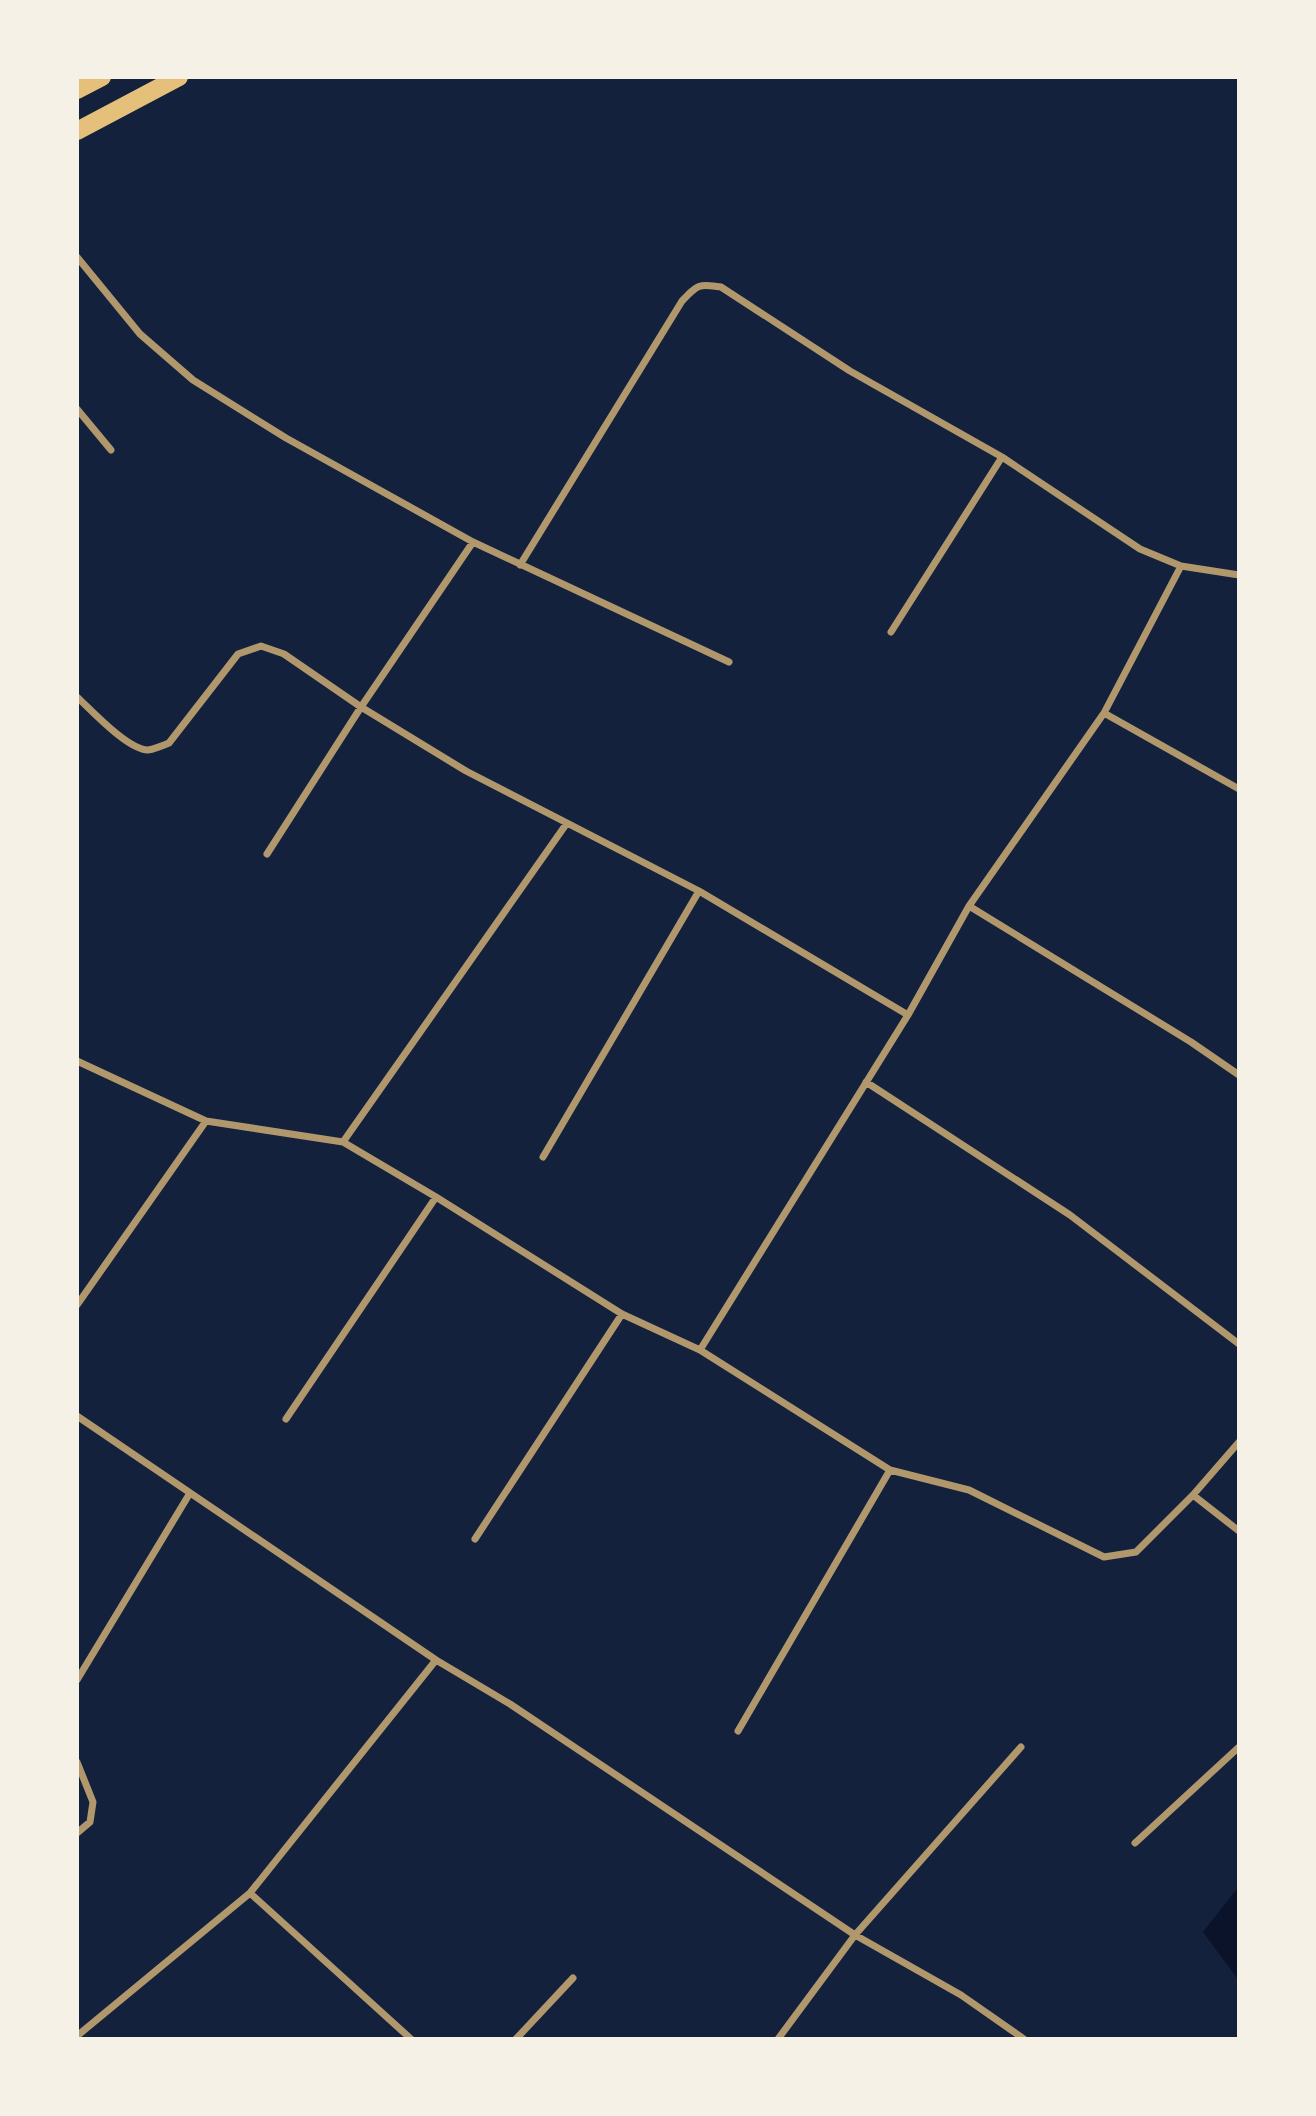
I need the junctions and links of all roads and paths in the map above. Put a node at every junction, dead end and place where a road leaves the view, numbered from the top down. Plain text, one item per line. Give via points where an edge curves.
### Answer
1 (102, 77) edge
2 (179, 77) edge
3 (77, 90) edge
4 (77, 131) edge
5 (77, 257) edge
6 (77, 409) edge
7 (111, 450) dead end
8 (1002, 457) junction
9 (473, 542) junction
10 (520, 565) junction
11 (1181, 566) junction
12 (1239, 575) edge
13 (891, 632) dead end
14 (729, 662) dead end
15 (77, 697) edge
16 (361, 707) junction
17 (1104, 713) junction
18 (1239, 789) edge
19 (567, 823) junction
20 (267, 854) dead end
21 (699, 891) junction
22 (969, 906) junction
23 (908, 1015) junction
24 (77, 1061) edge
25 (1239, 1075) edge
26 (866, 1082) junction
27 (206, 1121) junction
28 (343, 1142) junction
29 (544, 1157) dead end
30 (436, 1197) junction
31 (77, 1305) edge
32 (622, 1314) junction
33 (1239, 1343) edge
34 (700, 1350) junction
35 (77, 1416) edge
36 (286, 1419) dead end
37 (1239, 1442) edge
38 (890, 1470) junction
39 (190, 1493) junction
40 (1194, 1495) junction
41 (1239, 1531) edge
42 (475, 1539) dead end
43 (436, 1660) junction
44 (77, 1680) edge
45 (738, 1731) dead end
46 (1021, 1747) dead end
47 (1239, 1747) edge
48 (77, 1762) edge
49 (77, 1833) edge
50 (1135, 1843) dead end
51 (250, 1893) junction
52 (855, 1935) junction
53 (573, 1978) dead end
54 (77, 2036) edge
55 (411, 2039) edge
56 (516, 2039) edge
57 (778, 2039) edge
58 (1024, 2039) edge

1 - 3 main road
2 - 4 main road
5 - 9 street via 140,334 193,380 286,438
6 - 7 street
8 - 10 street via 850,371 721,287 705,284 695,287 682,301
8 - 11 street via 1140,550
8 - 13 street
9 - 10 street
9 - 16 street
10 - 14 street
11 - 12 street
11 - 17 street
15 - 16 street via 132,746 158,748 169,743 238,654 261,646 284,654
16 - 19 street via 466,771
16 - 20 street
17 - 18 street
17 - 22 street
19 - 21 street
19 - 28 street
21 - 23 street
21 - 29 street
22 - 23 street
22 - 25 street
23 - 26 street
24 - 27 street
26 - 33 street via 1070,1214
26 - 34 street
27 - 28 street
27 - 31 street
28 - 30 street
30 - 32 street
30 - 36 street
32 - 34 street
32 - 42 street
34 - 38 street
35 - 39 street
37 - 40 street
38 - 40 street via 969,1490 1104,1557 1136,1552
38 - 45 street
39 - 43 street
39 - 44 street
40 - 41 street
43 - 51 street
43 - 52 street via 510,1704
46 - 52 street
47 - 50 street
48 - 49 street via 93,1802 90,1822
51 - 54 street
51 - 55 street
52 - 57 street
52 - 58 street via 961,1995
53 - 56 street

